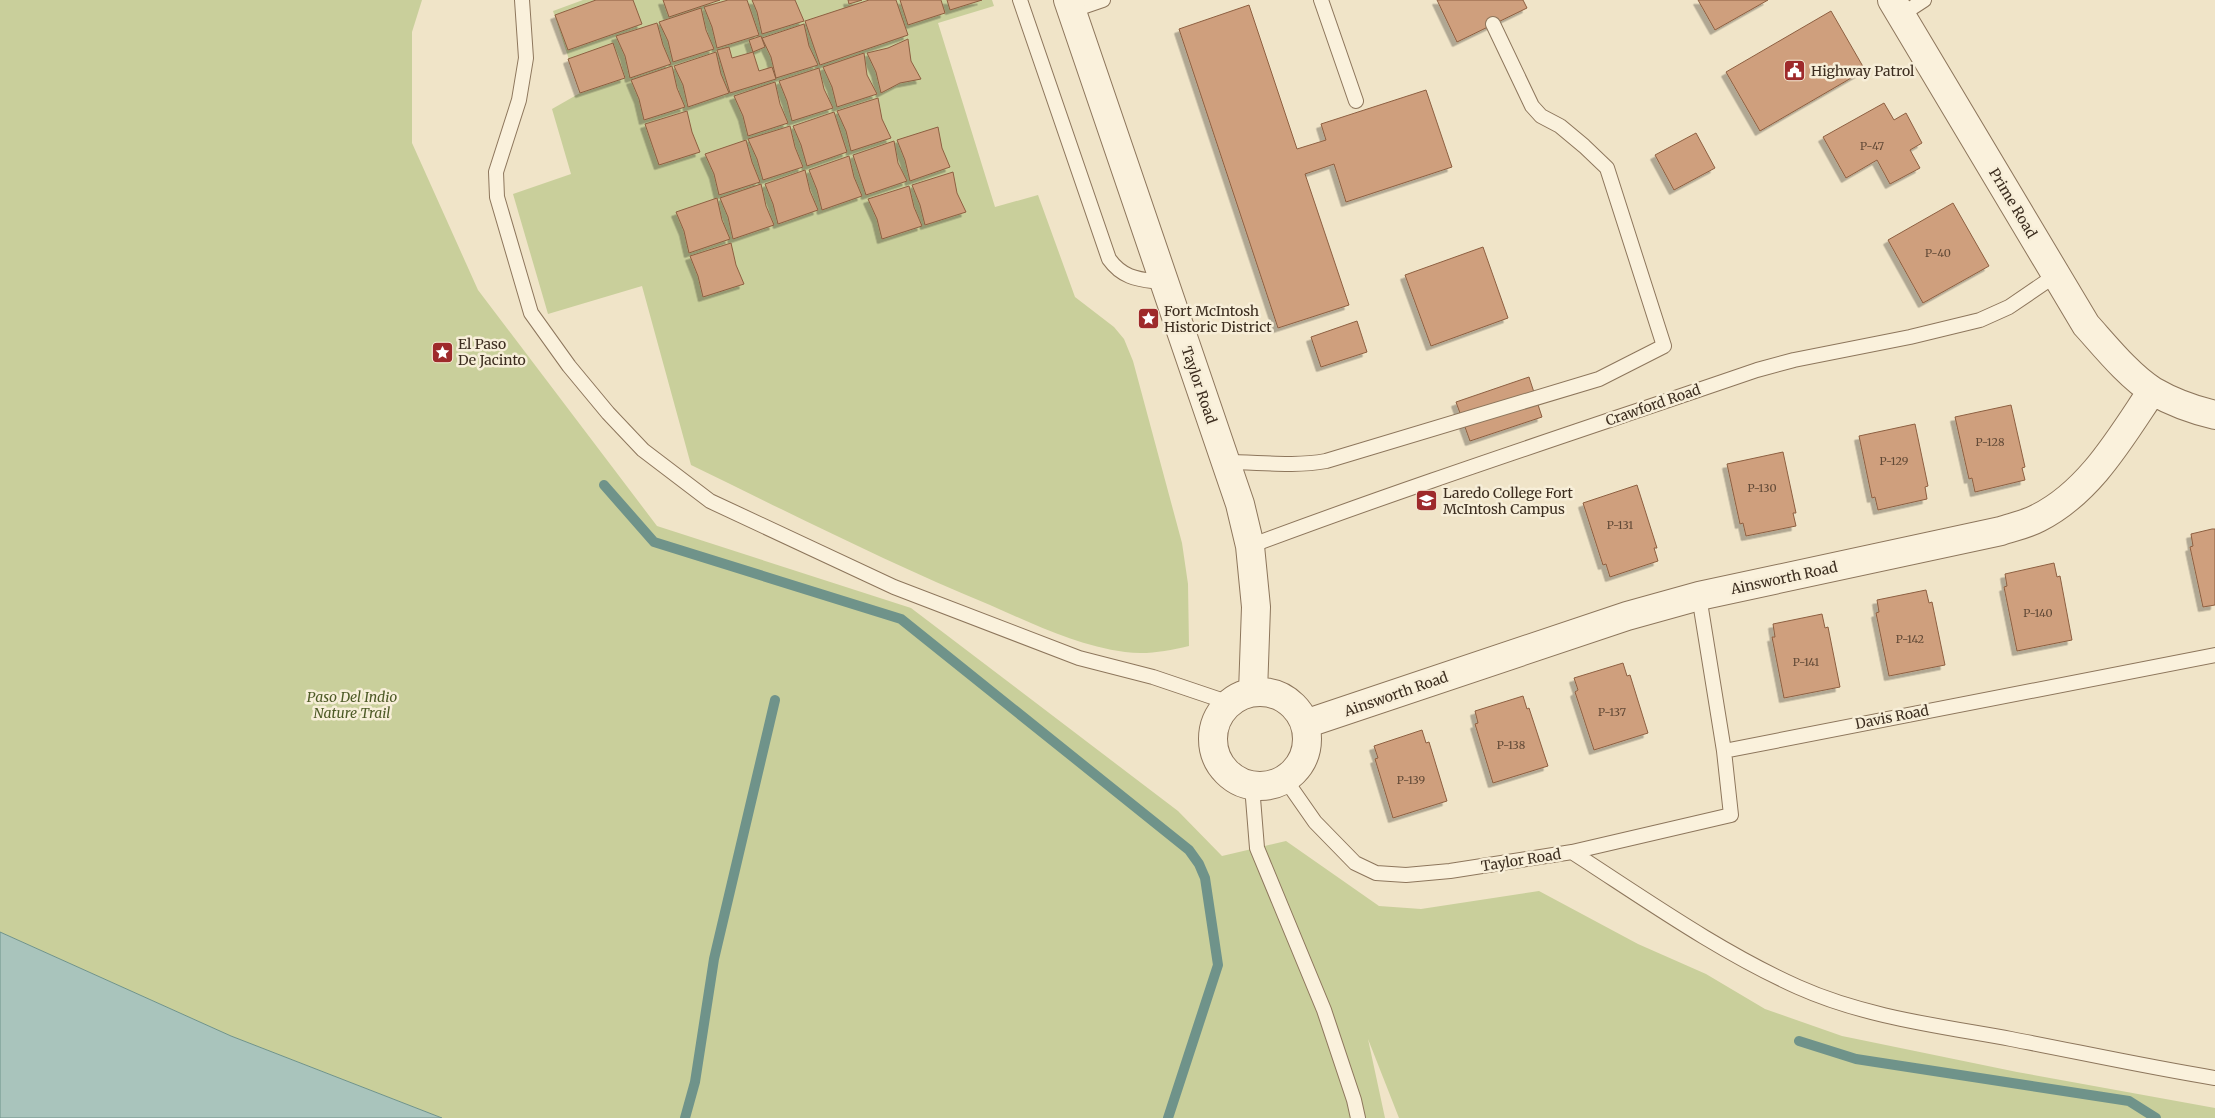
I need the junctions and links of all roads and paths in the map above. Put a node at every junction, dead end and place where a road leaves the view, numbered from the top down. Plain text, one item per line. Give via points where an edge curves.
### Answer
1 (522, 0) edge
2 (1020, 0) edge
3 (1103, 0) edge
4 (1321, 0) edge
5 (1924, 0) edge
6 (1070, 6) edge
7 (1897, 7) edge
8 (1493, 24) dead end
9 (1356, 101) dead end
10 (2056, 275) junction
11 (1165, 283) junction
12 (2152, 391) junction
13 (2215, 415) edge
14 (1225, 462) junction
15 (1250, 546) junction
16 (1699, 596) junction
17 (2215, 656) edge
18 (1241, 698) junction
19 (1305, 724) junction
20 (1724, 751) junction
21 (1285, 779) junction
22 (1252, 786) junction
23 (1572, 852) junction
24 (2215, 1078) edge
25 (1358, 1118) edge

1 - 18 lane via 526,58 519,100 496,172 497,198 531,313 569,366 643,450 710,501 894,587 1079,658
2 - 11 lane via 1109,259 1116,270 1130,277
3 - 6 lane
4 - 9 lane
5 - 7 lane
6 - 11 street, Taylor Road
7 - 10 street, Prime Road
8 - 14 lane via 1532,106 1607,168 1664,346 1599,379 1326,461 1304,465
10 - 12 street, Prime Road via 2086,325 2115,358
10 - 15 lane, Crawford Road via 2027,297 1994,315 1757,370
11 - 14 street, Taylor Road
12 - 13 street via 2193,410
12 - 16 street, Ainsworth Road via 2102,465 2070,496 2038,518 2001,531
14 - 15 street, Taylor Road
15 - 18 street, Taylor Road via 1256,608
16 - 19 street, Ainsworth Road via 1627,616
16 - 20 lane
17 - 20 lane, Davis Road
18 - 19 street via 1266,692 1279,696 1294,708
18 - 22 street via 1220,714 1213,744 1217,759 1226,772 1237,782
19 - 21 street via 1307,740 1304,755 1297,769
20 - 23 lane, Taylor Road via 1731,815
21 - 22 street via 1264,787
21 - 23 lane, Taylor Road via 1315,822 1355,863 1376,874 1450,871
22 - 25 lane via 1257,848 1324,1010
23 - 24 lane via 1746,961 1799,988 1845,1005 1899,1019

